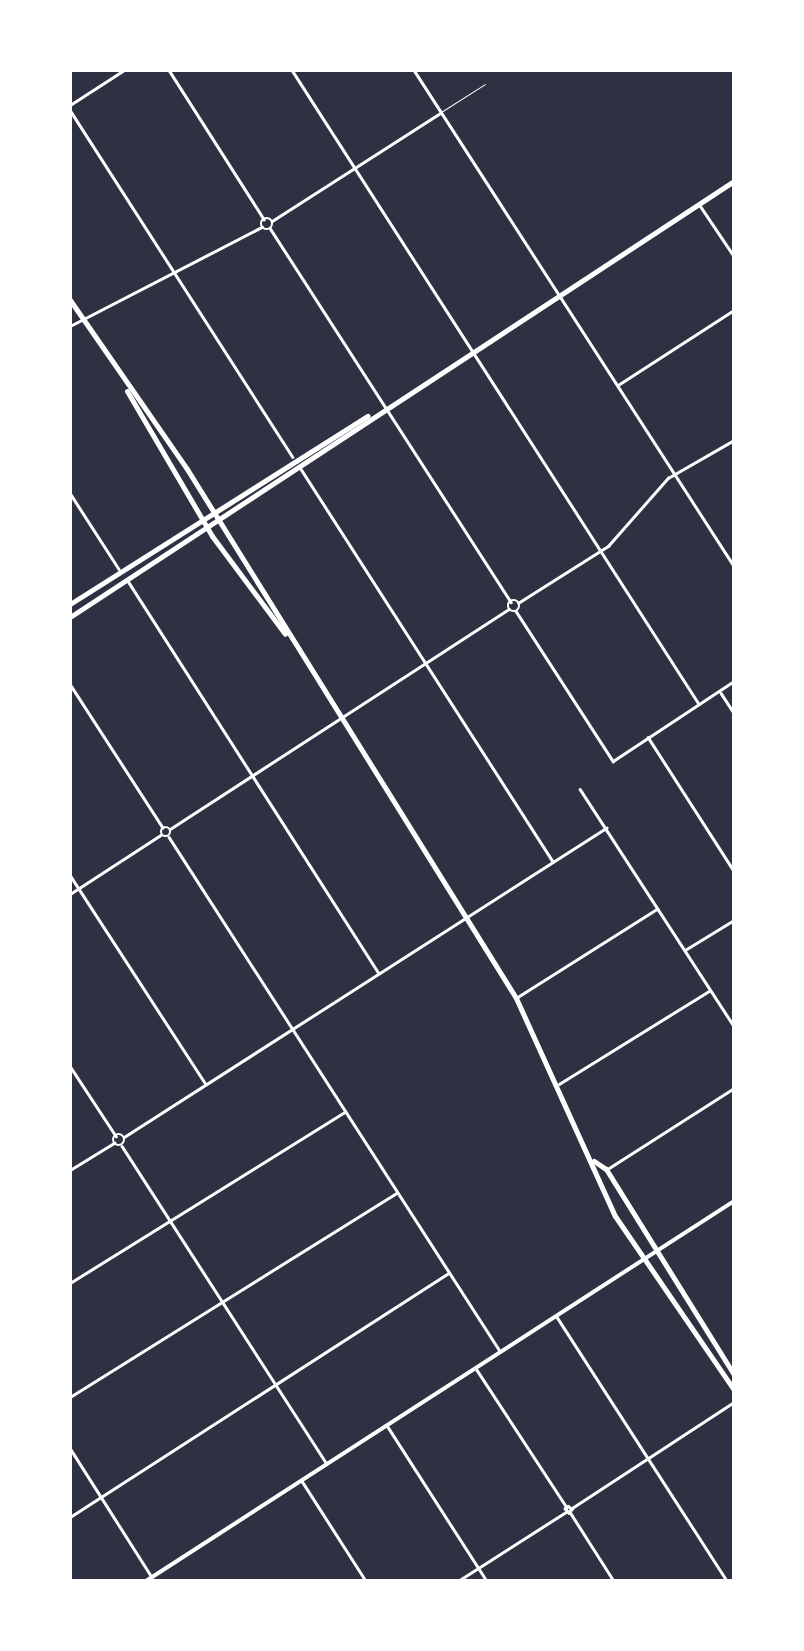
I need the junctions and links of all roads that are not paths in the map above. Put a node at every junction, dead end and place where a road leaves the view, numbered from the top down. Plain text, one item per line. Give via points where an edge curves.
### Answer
1 (124, 70) edge
2 (169, 70) edge
3 (292, 70) edge
4 (414, 70) edge
5 (485, 84) dead end
6 (70, 107) edge
7 (441, 112) junction
8 (355, 167) junction
9 (734, 181) edge
10 (699, 204) junction
11 (264, 219) junction
12 (272, 221) junction
13 (262, 226) junction
14 (270, 228) junction
15 (734, 256) edge
16 (173, 271) junction
17 (559, 294) junction
18 (70, 300) edge
19 (734, 310) edge
20 (82, 318) junction
21 (70, 326) edge
22 (472, 350) junction
23 (618, 385) junction
24 (127, 389) junction
25 (384, 406) junction
26 (374, 413) junction
27 (734, 440) edge
28 (293, 457) junction
29 (301, 469) junction
30 (676, 475) junction
31 (70, 493) edge
32 (212, 509) junction
33 (200, 517) junction
34 (220, 522) junction
35 (208, 529) junction
36 (601, 550) junction
37 (734, 565) edge
38 (119, 570) junction
39 (128, 581) junction
40 (510, 602) junction
41 (518, 603) junction
42 (70, 604) edge
43 (509, 609) junction
44 (516, 611) junction
45 (70, 617) edge
46 (285, 634) junction
47 (426, 663) junction
48 (734, 681) edge
49 (70, 684) edge
50 (720, 690) junction
51 (699, 704) junction
52 (734, 713) edge
53 (339, 719) junction
54 (648, 737) junction
55 (252, 776) junction
56 (580, 790) dead end
57 (163, 828) junction
58 (606, 828) junction
59 (170, 829) junction
60 (161, 835) junction
61 (168, 837) junction
62 (553, 862) junction
63 (734, 870) edge
64 (70, 874) edge
65 (79, 888) junction
66 (70, 894) edge
67 (658, 908) junction
68 (466, 918) junction
69 (734, 920) edge
70 (686, 950) junction
71 (380, 974) junction
72 (710, 990) junction
73 (516, 998) junction
74 (734, 1026) edge
75 (294, 1030) junction
76 (70, 1066) edge
77 (560, 1084) junction
78 (206, 1085) junction
79 (734, 1088) edge
80 (346, 1111) junction
81 (116, 1136) junction
82 (124, 1137) junction
83 (114, 1144) junction
84 (122, 1146) junction
85 (594, 1162) junction
86 (70, 1170) edge
87 (606, 1170) junction
88 (398, 1192) junction
89 (733, 1204) edge
90 (170, 1221) junction
91 (655, 1253) junction
92 (643, 1260) junction
93 (448, 1273) junction
94 (70, 1283) edge
95 (222, 1302) junction
96 (556, 1316) junction
97 (501, 1352) junction
98 (476, 1368) junction
99 (734, 1375) edge
100 (276, 1386) junction
101 (734, 1390) edge
102 (70, 1397) edge
103 (734, 1402) edge
104 (388, 1426) junction
105 (70, 1448) edge
106 (649, 1458) junction
107 (328, 1464) junction
108 (302, 1481) junction
109 (102, 1497) junction
110 (568, 1510) junction
111 (70, 1518) edge
112 (478, 1568) junction
113 (152, 1577) junction
114 (146, 1581) edge
115 (366, 1581) edge
116 (458, 1581) edge
117 (487, 1581) edge
118 (614, 1581) edge
119 (726, 1581) edge

1 - 6 street
2 - 11 street
3 - 8 street
4 - 7 street
5 - 7 lane
6 - 16 street
7 - 8 street
7 - 17 street
8 - 12 street
8 - 22 street
9 - 10 main road
10 - 15 street
10 - 17 main road
11 - 12 street
11 - 13 street
12 - 14 street
13 - 14 street
13 - 16 street
14 - 25 street
16 - 20 street
16 - 28 street
17 - 22 main road
17 - 23 street
18 - 20 main road
19 - 23 street
20 - 21 street
20 - 24 main road
22 - 25 main road
22 - 36 street
23 - 30 street
24 - 32 main road
24 - 33 main road
25 - 26 main road
25 - 40 street
26 - 28 main road
26 - 29 main road
27 - 30 street
28 - 32 main road
29 - 34 main road
29 - 47 street
30 - 36 street
30 - 37 street
31 - 38 street
32 - 33 main road
32 - 34 main road
33 - 35 main road
33 - 38 main road
34 - 35 main road
34 - 46 main road via 282,618
35 - 39 main road
35 - 46 main road
36 - 41 street
36 - 51 street
38 - 42 main road
39 - 45 main road
39 - 55 street
40 - 41 street
40 - 43 street
41 - 44 street
43 - 44 street
43 - 47 street
44 - 54 street via 613,761
46 - 53 main road
47 - 53 street
47 - 62 street
48 - 50 street
49 - 57 street
50 - 51 street
50 - 52 street
51 - 54 street
53 - 55 street
53 - 68 main road
54 - 63 street
55 - 59 street
55 - 71 street
56 - 58 street
57 - 59 street
57 - 60 street
58 - 62 street
58 - 67 street
59 - 61 street
60 - 61 street
60 - 65 street
61 - 75 street
62 - 68 street
64 - 65 street
65 - 66 street
65 - 78 street
67 - 70 street
67 - 73 street
68 - 71 street
68 - 73 main road
69 - 70 street
70 - 72 street
71 - 75 street
72 - 74 street
72 - 77 street
73 - 77 main road
75 - 78 street
75 - 80 street
76 - 81 street
77 - 85 main road
78 - 82 street
79 - 87 street
80 - 88 street
80 - 90 street
81 - 82 street
81 - 83 street
82 - 84 street
83 - 84 street
83 - 86 street
84 - 90 street
85 - 87 main road
85 - 92 main road via 610,1207
87 - 91 main road
88 - 93 street
88 - 95 street
89 - 91 street
90 - 94 street
90 - 95 street
91 - 92 street
91 - 99 main road
92 - 96 street
92 - 101 main road
93 - 97 street
93 - 100 street
95 - 100 street
95 - 102 street
96 - 97 street
96 - 106 street
97 - 98 street
98 - 104 street
98 - 110 street
100 - 107 street
100 - 109 street
103 - 106 street
104 - 107 street
104 - 112 street
105 - 109 street
106 - 110 street
106 - 119 street
107 - 108 street
108 - 113 street
108 - 115 street
109 - 111 street
109 - 113 street
110 - 112 street
110 - 118 street
112 - 116 street
112 - 117 street
113 - 114 street

